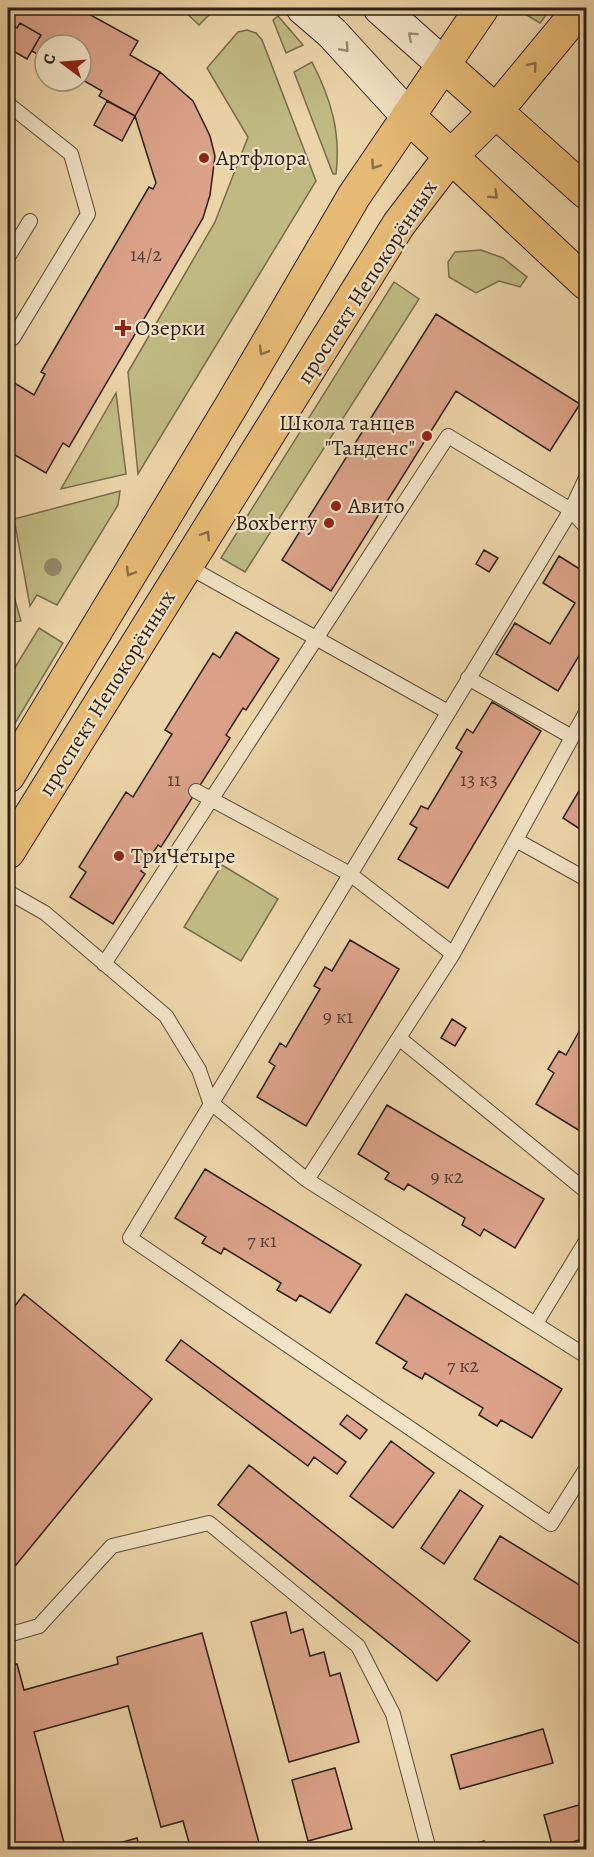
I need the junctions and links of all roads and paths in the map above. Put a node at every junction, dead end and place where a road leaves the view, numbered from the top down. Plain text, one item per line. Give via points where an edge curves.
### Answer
1 (303, 8) edge
2 (380, 8) edge
3 (482, 8) edge
4 (581, 8) edge
5 (444, 65) junction
6 (8, 104) edge
7 (496, 111) junction
8 (408, 116) junction
9 (451, 156) junction
10 (586, 192) edge
11 (30, 221) dead end
12 (8, 257) edge
13 (586, 283) edge
14 (8, 334) edge
15 (586, 478) edge
16 (571, 510) junction
17 (586, 527) edge
18 (187, 566) junction
19 (317, 639) junction
20 (468, 678) junction
21 (448, 712) junction
22 (586, 712) edge
23 (572, 736) junction
24 (8, 776) edge
25 (196, 791) dead end
26 (211, 800) junction
27 (516, 840) junction
28 (8, 852) edge
29 (350, 874) junction
30 (586, 879) edge
31 (8, 892) edge
32 (453, 954) junction
33 (104, 964) junction
34 (399, 1038) junction
35 (210, 1102) junction
36 (307, 1180) junction
37 (586, 1191) edge
38 (586, 1240) edge
39 (536, 1323) junction
40 (586, 1356) edge
41 (586, 1469) edge
42 (8, 1635) edge
43 (429, 1850) edge

1 -> 8 main road via 332,33
5 -> 2 main road
3 - 5 main road, проспект Непокорённых
7 -> 4 main road, проспект Непокорённых
5 - 7 main road
5 - 8 main road, проспект Непокорённых
6 - 14 lane via 71,154 88,214 13,338
7 - 9 main road, проспект Непокорённых
7 - 10 main road
8 - 9 main road
8 -> 24 main road, проспект Непокорённых via 354,196
9 -> 13 main road
18 -> 9 main road, проспект Непокорённых via 399,224
11 - 12 lane
15 - 16 lane
16 - 17 lane
16 - 19 lane via 448,436
16 - 20 lane
18 - 19 lane
18 - 28 main road, проспект Непокорённых
19 - 21 lane
19 - 26 lane
20 - 21 lane
20 - 23 lane
21 - 29 lane
22 - 23 lane
23 - 27 lane
25 - 26 lane
26 - 29 lane
26 - 33 lane
27 - 30 lane
27 - 32 lane
29 - 32 lane
29 - 35 lane
31 - 33 lane via 45,913
32 - 34 lane
33 - 35 lane via 166,1016 199,1070
34 - 36 lane
34 - 37 lane
35 - 36 lane
35 - 41 lane via 130,1238 550,1524
36 - 39 lane
38 - 39 lane
39 - 40 lane
42 - 43 lane via 39,1626 112,1546 209,1523 358,1646 393,1714

